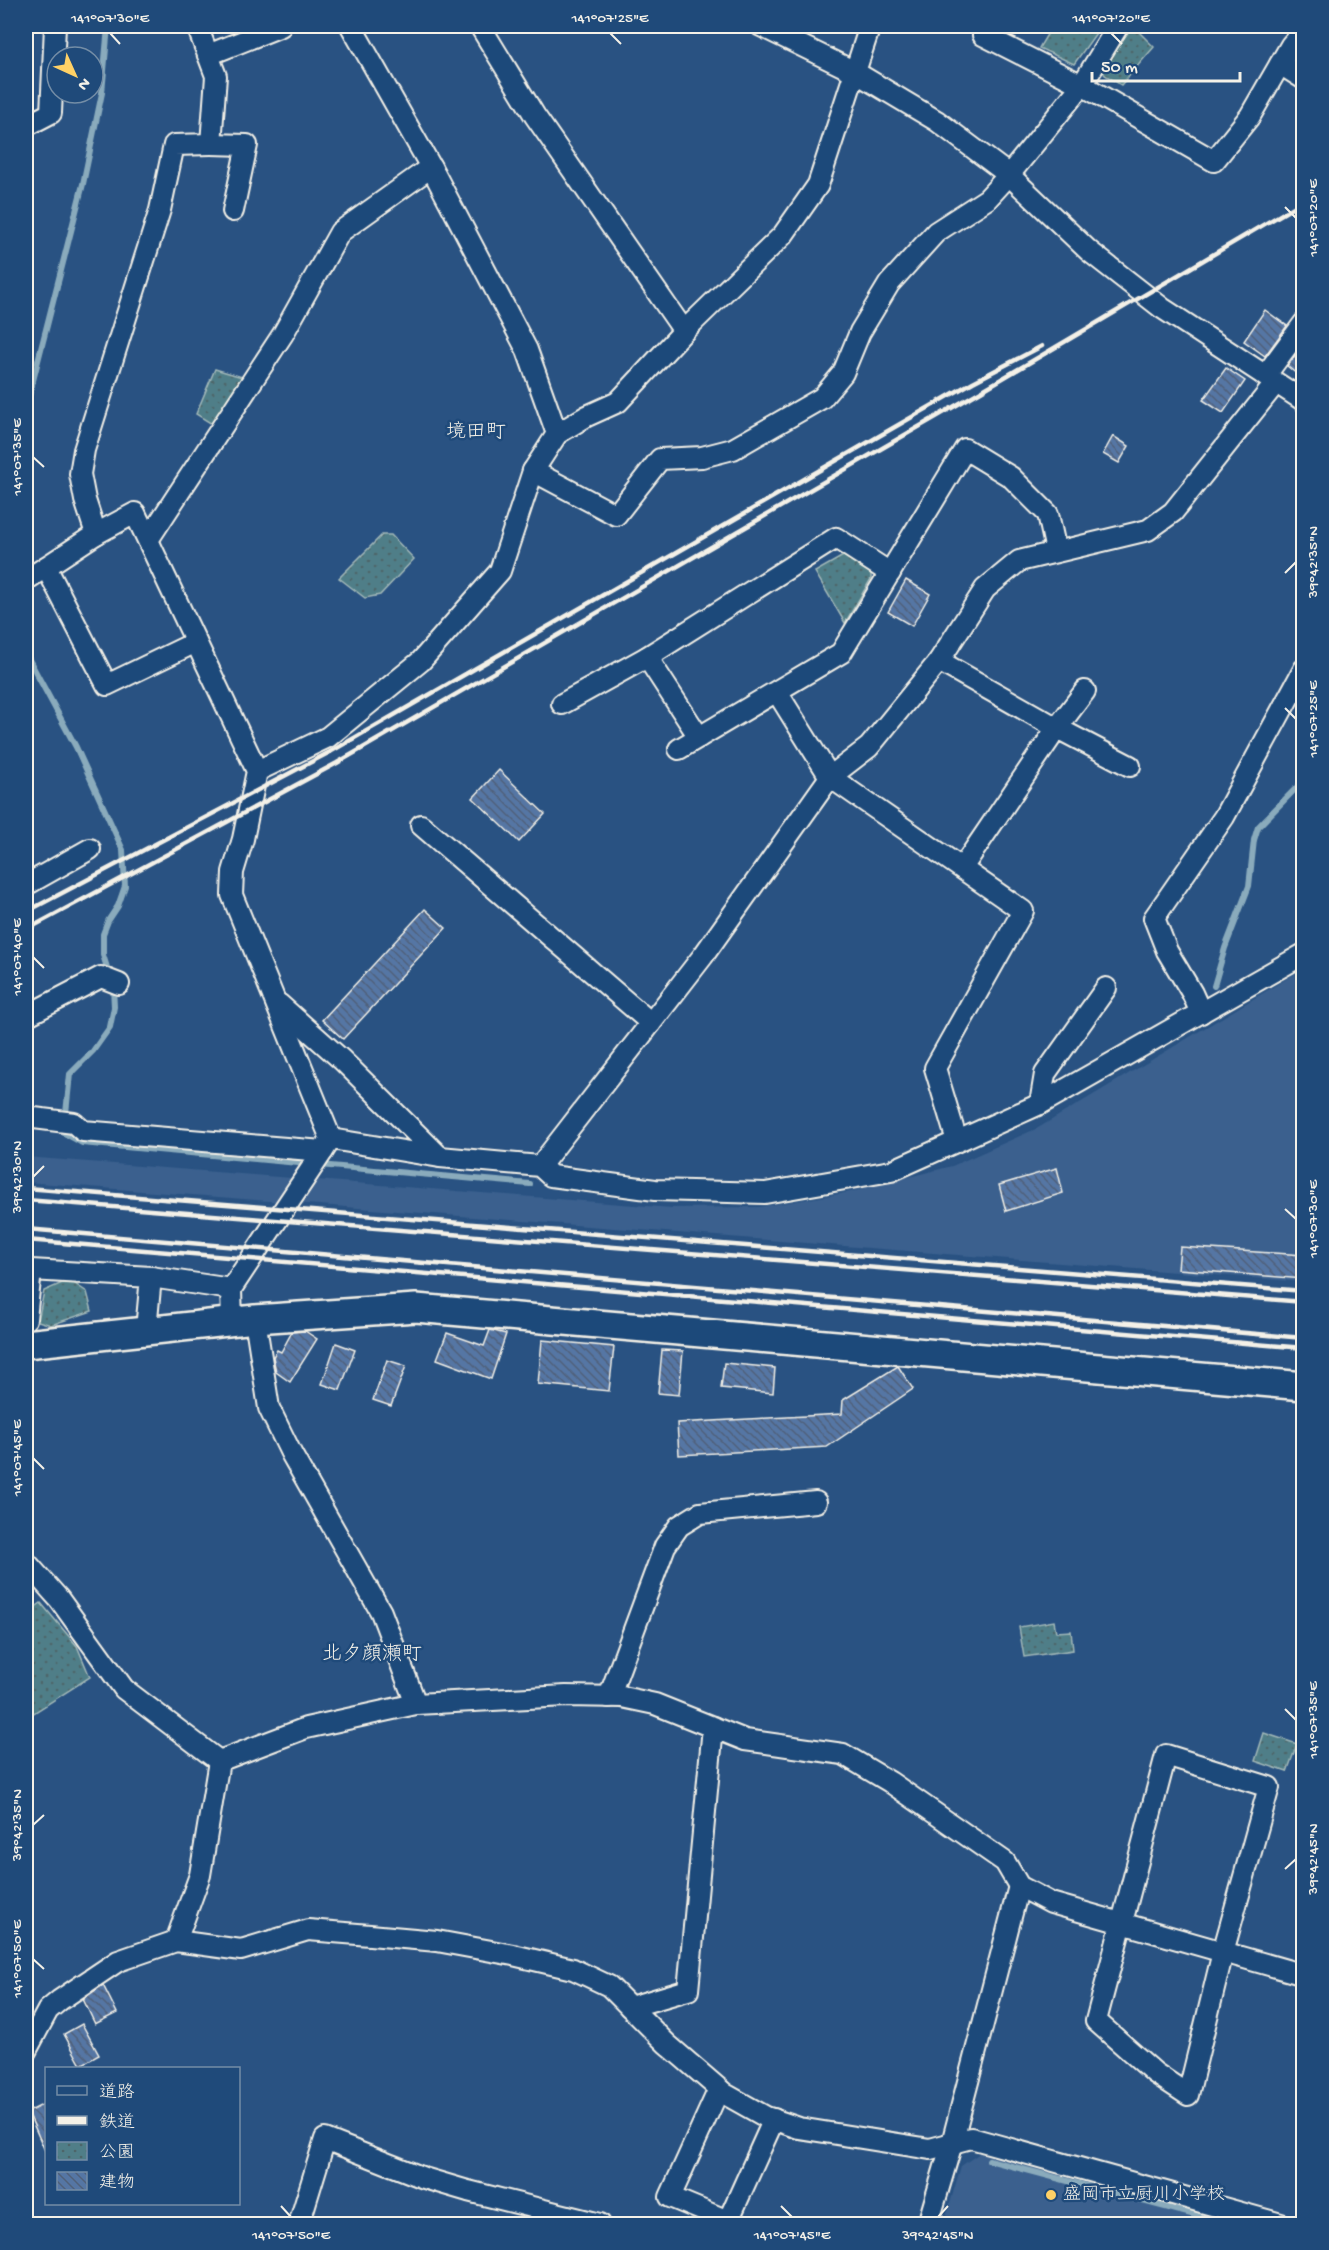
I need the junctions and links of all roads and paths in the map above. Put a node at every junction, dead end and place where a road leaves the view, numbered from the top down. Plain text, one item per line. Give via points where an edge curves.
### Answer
1 (55, 26) edge
2 (198, 26) edge
3 (281, 26) edge
4 (351, 26) edge
5 (480, 26) edge
6 (761, 26) edge
7 (870, 26) edge
8 (987, 26) edge
9 (1118, 26) edge
10 (1304, 30) edge
11 (208, 55) junction
12 (1280, 64) junction
13 (855, 72) junction
14 (1304, 80) edge
15 (1082, 85) junction
16 (26, 126) edge
17 (211, 144) junction
18 (431, 167) junction
19 (1009, 176) junction
20 (233, 211) dead end
21 (1304, 323) edge
22 (684, 331) junction
23 (1270, 380) junction
24 (1304, 401) edge
25 (557, 434) junction
26 (533, 471) junction
27 (96, 534) junction
28 (148, 540) junction
29 (1056, 552) junction
30 (46, 567) junction
31 (890, 573) junction
32 (26, 580) edge
33 (196, 642) junction
34 (647, 657) junction
35 (939, 661) junction
36 (1304, 669) edge
37 (1085, 691) dead end
38 (777, 692) junction
39 (561, 704) dead end
40 (1057, 728) junction
41 (699, 737) junction
42 (679, 749) dead end
43 (1130, 766) dead end
44 (257, 771) junction
45 (830, 777) junction
46 (422, 825) dead end
47 (90, 849) dead end
48 (962, 868) junction
49 (26, 885) edge
50 (1304, 954) edge
51 (110, 981) dead end
52 (1106, 988) dead end
53 (274, 999) junction
54 (1201, 1012) junction
55 (26, 1016) edge
56 (651, 1023) junction
57 (1040, 1104) junction
58 (26, 1117) edge
59 (957, 1142) junction
60 (327, 1145) junction
61 (440, 1157) junction
62 (540, 1167) junction
63 (151, 1277) junction
64 (231, 1289) junction
65 (26, 1319) edge
66 (244, 1320) junction
67 (146, 1330) junction
68 (26, 1344) edge
69 (1304, 1386) edge
70 (816, 1502) dead end
71 (26, 1562) edge
72 (609, 1697) junction
73 (416, 1704) junction
74 (713, 1727) junction
75 (219, 1761) junction
76 (1019, 1886) junction
77 (1120, 1923) junction
78 (176, 1941) junction
79 (1223, 1952) junction
80 (1304, 1975) edge
81 (630, 2007) junction
82 (26, 2051) edge
83 (719, 2089) junction
84 (774, 2119) junction
85 (952, 2143) junction
86 (299, 2224) edge
87 (600, 2224) edge
88 (928, 2224) edge
89 (1281, 2224) edge

1 - 16 street via 51,113
2 - 11 street
3 - 11 street
4 - 18 street
5 - 22 street via 535,116
6 - 13 street
7 - 13 street
8 - 15 street via 983,35
9 - 15 street
10 - 12 street
11 - 17 street via 216,76
12 - 14 street
12 - 15 street via 1250,116 1214,161
13 - 19 street via 938,121
13 - 22 street via 818,185 783,235
15 - 19 street
17 - 20 street via 247,145
17 - 27 street via 174,146 160,210 84,450 80,474
18 - 25 street via 527,350
18 - 28 street via 340,232 283,334
19 - 23 street via 1089,251 1162,308
19 - 26 street via 987,200 936,232 889,284 860,332 843,374 822,398 733,449 702,457 660,459 616,515
21 - 23 street
22 - 25 street via 618,402
23 - 24 street
23 - 29 street via 1173,512 1148,530
25 - 26 street
26 - 44 street via 500,571 421,661 328,737
27 - 28 street via 135,513
27 - 30 street
28 - 33 street
29 - 31 street via 1048,514 1011,477 965,449
29 - 35 street via 1019,561 985,588
30 - 32 street
30 - 33 street via 107,685
31 - 34 street via 836,538
31 - 38 street via 841,653
33 - 44 street
34 - 39 street
34 - 41 street
35 - 40 street
35 - 45 street via 869,747
36 - 54 street via 1224,817 1154,918 1167,951
37 - 40 street
38 - 41 street
38 - 45 street
40 - 43 street
40 - 48 street
41 - 42 street
44 - 53 street via 233,872 232,895
45 - 48 street
45 - 56 street
46 - 56 street
47 - 49 street
48 - 59 street via 1023,911 935,1068
50 - 54 street
51 - 55 street
52 - 57 street via 1045,1074
53 - 60 street
53 - 61 street
54 - 57 street
56 - 62 street
57 - 59 street
58 - 60 street via 66,1122 83,1131
59 - 62 street via 891,1171 765,1193 655,1190 551,1176
60 - 61 street
60 - 64 street
61 - 62 street
63 - 64 street
63 - 65 street via 31,1270
63 - 67 street
64 - 66 street
66 - 67 street
66 - 69 street via 416,1308
66 - 73 street via 269,1408 381,1612
67 - 68 street
70 - 72 street via 700,1513 679,1526 665,1545
71 - 75 street via 65,1607 124,1689
72 - 73 street
72 - 74 street via 655,1704
73 - 75 street via 306,1728
74 - 76 street via 745,1740 843,1755 890,1782 1005,1862
74 - 81 street via 688,1990
75 - 78 street via 200,1875
76 - 77 street via 1051,1903
76 - 85 street
77 - 79 street
77 - 79 street via 1096,2021 1155,2073 1188,2095
77 - 79 street via 1166,1755 1269,1787
78 - 81 street via 241,1950 308,1930 437,1941 573,1969 609,1986
78 - 82 street via 118,1961 60,2000 48,2010
79 - 80 street
81 - 83 street
83 - 84 street
83 - 84 street via 670,2197 728,2221
84 - 85 street via 799,2128 930,2149
85 - 88 street
85 - 89 street via 971,2138
86 - 87 street via 326,2139 424,2178

